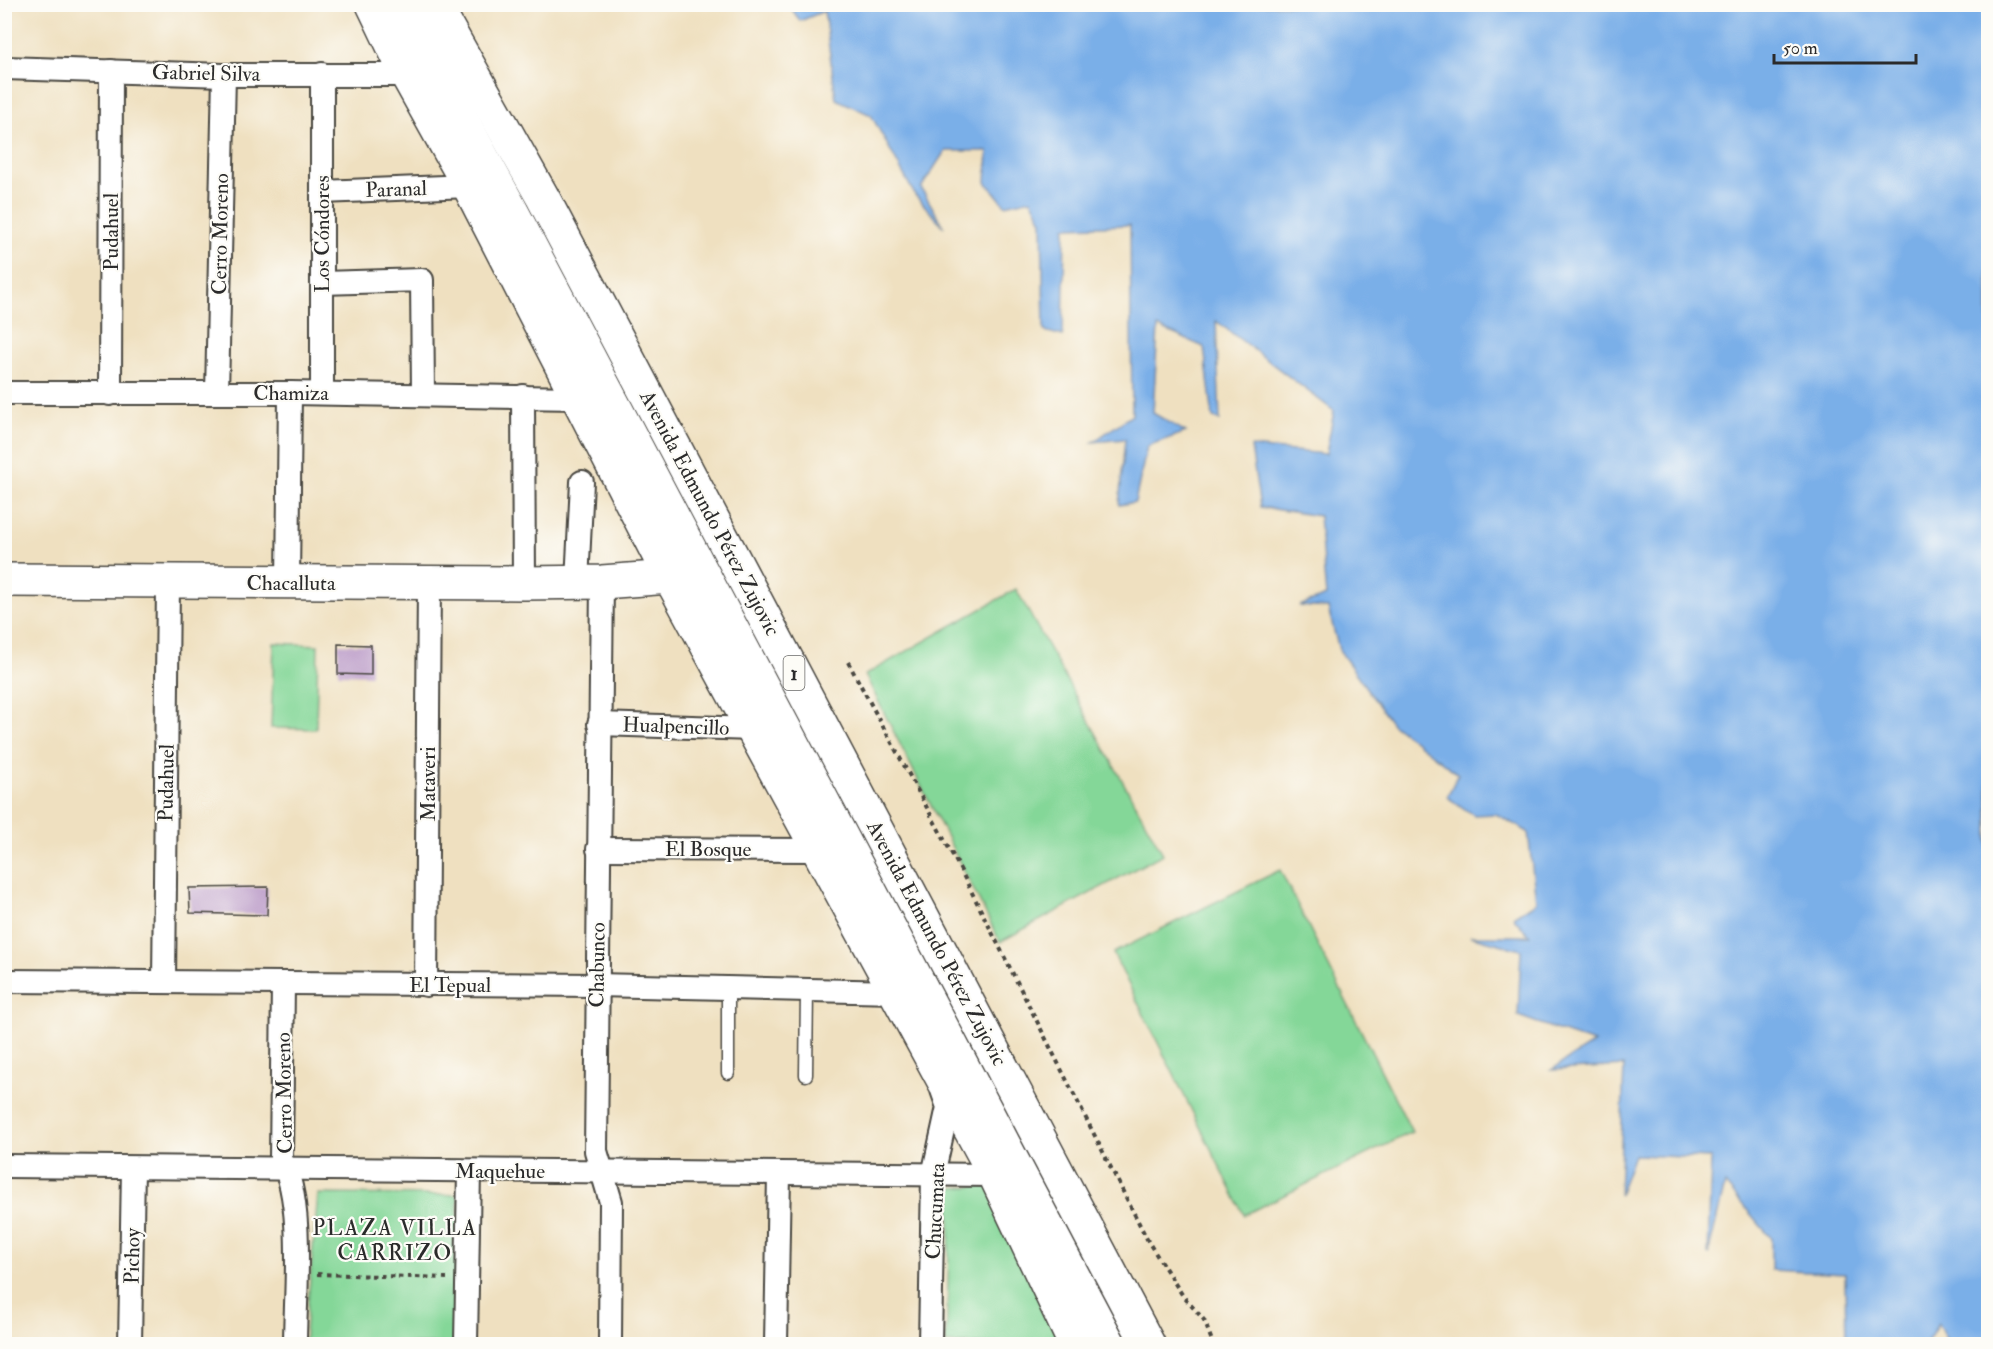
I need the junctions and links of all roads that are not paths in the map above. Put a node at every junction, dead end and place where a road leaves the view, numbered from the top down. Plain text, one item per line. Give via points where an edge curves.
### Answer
1 (373, 4) edge
2 (399, 4) edge
3 (434, 4) edge
4 (4, 68) edge
5 (111, 70) junction
6 (322, 74) junction
7 (224, 75) junction
8 (407, 75) junction
9 (469, 186) junction
10 (322, 192) junction
11 (322, 283) junction
12 (4, 393) edge
13 (217, 393) junction
14 (290, 393) junction
15 (322, 393) junction
16 (111, 394) junction
17 (423, 394) junction
18 (523, 396) junction
19 (577, 399) junction
20 (582, 482) dead end
21 (670, 577) junction
22 (4, 580) edge
23 (589, 582) junction
24 (168, 583) junction
25 (288, 583) junction
26 (429, 583) junction
27 (524, 583) junction
28 (599, 724) junction
29 (753, 729) junction
30 (598, 849) junction
31 (818, 850) junction
32 (4, 981) edge
33 (164, 982) junction
34 (283, 984) junction
35 (426, 985) junction
36 (596, 985) junction
37 (728, 990) junction
38 (807, 991) junction
39 (896, 992) junction
40 (926, 1046) junction
41 (728, 1073) dead end
42 (806, 1075) dead end
43 (4, 1166) edge
44 (133, 1168) junction
45 (288, 1170) junction
46 (469, 1171) junction
47 (602, 1172) junction
48 (779, 1174) junction
49 (933, 1175) junction
50 (995, 1175) junction
51 (130, 1344) edge
52 (295, 1344) edge
53 (466, 1344) edge
54 (610, 1344) edge
55 (776, 1344) edge
56 (930, 1344) edge
57 (1075, 1344) edge
58 (1109, 1344) edge
59 (1148, 1344) edge

1 - 8 main road
2 - 58 main road, Avenida Edmundo Pérez Zujovic / 1
3 - 59 main road, Avenida Edmundo Pérez Zujovic / 1 via 559,229
4 - 5 street, Gabriel Silva
5 - 7 street, Gabriel Silva
5 - 16 street, Pudahuel
6 - 7 street, Gabriel Silva
6 - 8 street, Gabriel Silva
6 - 10 street, Los Cóndores
7 - 13 street, Cerro Moreno
8 - 9 main road
9 - 10 street, Paranal
9 - 19 main road
10 - 11 street, Los Cóndores
11 - 15 street, Los Cóndores
11 - 17 street via 422,280
12 - 16 street, Chamiza
13 - 14 street, Chamiza
13 - 16 street, Chamiza
14 - 15 street, Chamiza
14 - 25 street
15 - 17 street, Chamiza
17 - 18 street, Chamiza
18 - 19 street, Chamiza
18 - 27 street
19 - 21 main road
20 - 23 street
21 - 23 main road, Chacalluta
21 - 29 main road
22 - 24 main road, Chacalluta
23 - 27 main road, Chacalluta
23 - 28 street, Chabunco
24 - 25 main road, Chacalluta
24 - 33 street, Pudahuel
25 - 26 main road, Chacalluta
26 - 27 main road, Chacalluta
26 - 35 street, Mataveri
28 - 29 street, Hualpencillo
28 - 30 street, Chabunco
29 - 31 main road
30 - 31 street, El Bosque
30 - 36 street, Chabunco
31 - 39 main road
32 - 33 street, El Tepual
33 - 34 street, El Tepual
34 - 35 street, El Tepual
34 - 45 street, Cerro Moreno via 281,1159
35 - 36 street, El Tepual
36 - 37 street, El Tepual
36 - 47 street, Chabunco via 596,1151
37 - 38 street, El Tepual
37 - 41 lane
38 - 39 street, El Tepual
38 - 42 lane
39 - 40 main road
40 - 49 street, Chucumata via 948,1107
40 - 50 main road
43 - 44 street, Maquehue
44 - 45 street, Maquehue
44 - 51 street, Pichoy
45 - 46 street, Maquehue
45 - 52 street, Cerro Moreno via 295,1197
46 - 47 street, Maquehue
46 - 53 street
47 - 48 street, Maquehue
47 - 54 street, Chabunco via 611,1202
48 - 49 street, Maquehue
48 - 55 street
49 - 50 street, Maquehue
49 - 56 street, Chucumata
50 - 57 main road

